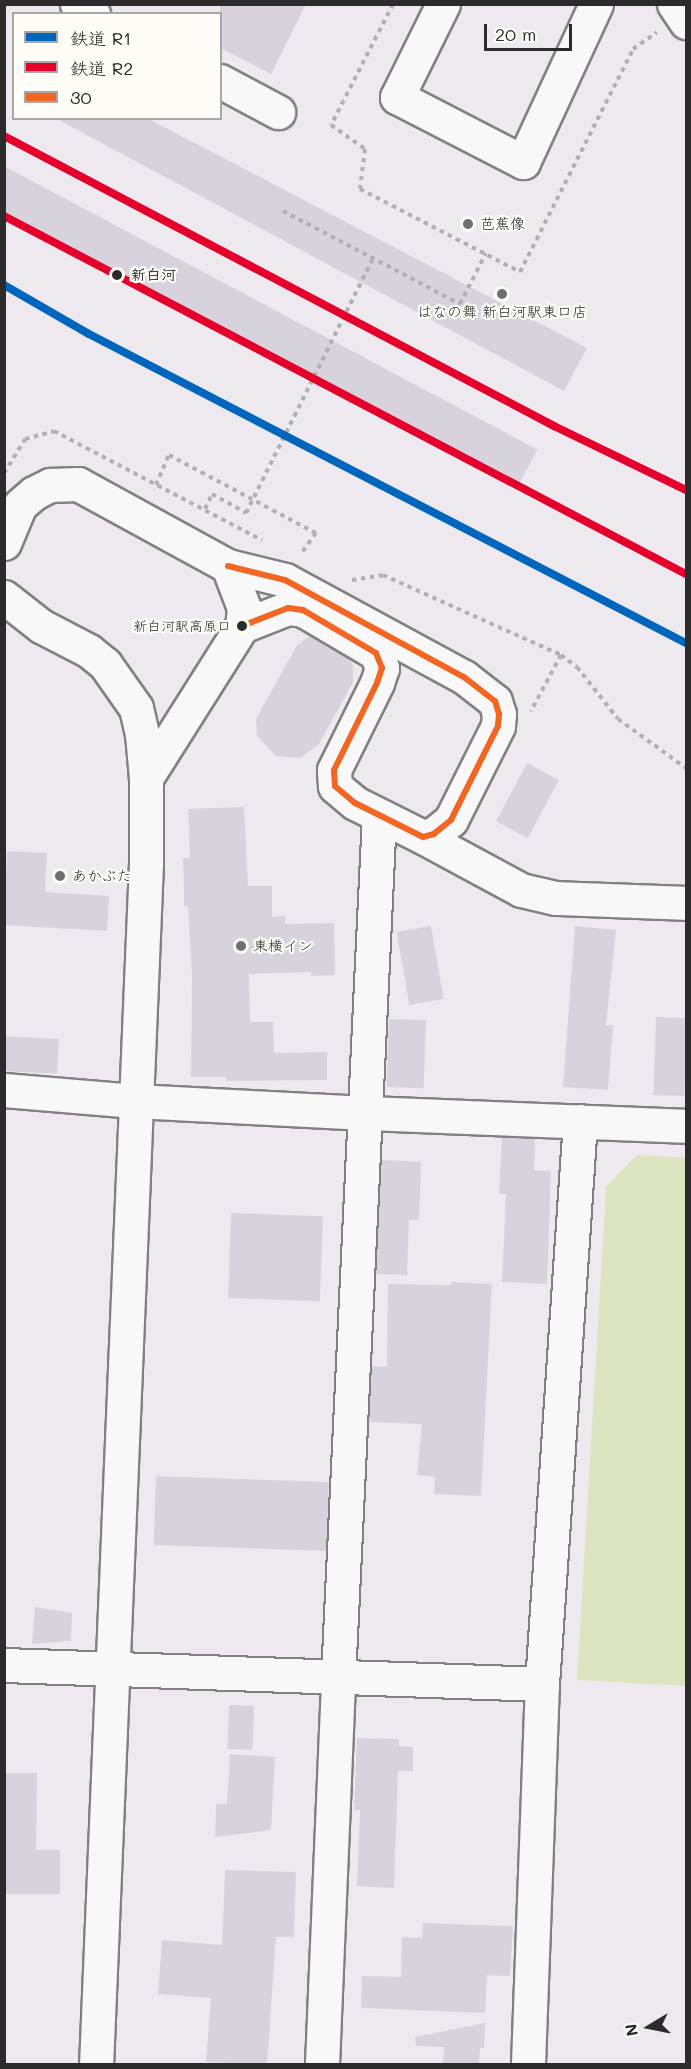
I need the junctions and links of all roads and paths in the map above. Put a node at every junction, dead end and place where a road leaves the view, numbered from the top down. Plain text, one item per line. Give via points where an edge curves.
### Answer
1 (76, 4) edge
2 (443, 4) edge
3 (597, 4) edge
4 (674, 4) edge
5 (90, 12) edge
6 (687, 22) edge
7 (222, 82) edge
8 (278, 112) dead end
9 (283, 211) dead end
10 (486, 253) dead end
11 (372, 260) junction
12 (156, 485) dead end
13 (252, 497) junction
14 (205, 509) dead end
15 (4, 543) edge
16 (298, 559) dead end
17 (228, 566) junction
18 (4, 597) edge
19 (242, 626) junction
20 (561, 655) dead end
21 (687, 768) edge
22 (146, 778) junction
23 (379, 816) junction
24 (423, 837) junction
25 (687, 903) edge
26 (4, 1090) edge
27 (135, 1101) junction
28 (366, 1113) junction
29 (580, 1121) junction
30 (687, 1126) edge
31 (4, 1665) edge
32 (113, 1670) junction
33 (338, 1678) junction
34 (542, 1684) junction
35 (96, 2064) edge
36 (322, 2064) edge
37 (528, 2064) edge

1 - 5 street
2 - 3 street via 397,97 523,162
4 - 6 street
7 - 8 street
9 - 11 path
10 - 11 path via 460,304
11 - 13 path
12 - 13 path via 170,455
13 - 14 path via 246,513 212,494
13 - 16 path via 316,533
15 - 17 street via 20,505 34,493 50,485 78,484
17 - 19 street via 244,608
17 - 24 street via 285,580 464,677 495,701 498,726 451,820 434,834
18 - 22 street via 41,626 89,651 105,664 136,708
19 - 22 street
19 - 23 street via 288,608 303,610 380,658 382,668 377,683 333,778 342,793
20 - 21 path via 577,667 618,719
22 - 27 street
23 - 24 street
23 - 28 street
24 - 25 street via 521,890 556,898
26 - 27 street
27 - 28 street
27 - 32 street
28 - 29 street
28 - 33 street
29 - 30 street
29 - 34 street
31 - 32 street
32 - 33 street
32 - 35 street
33 - 34 street
33 - 36 street
34 - 37 street

